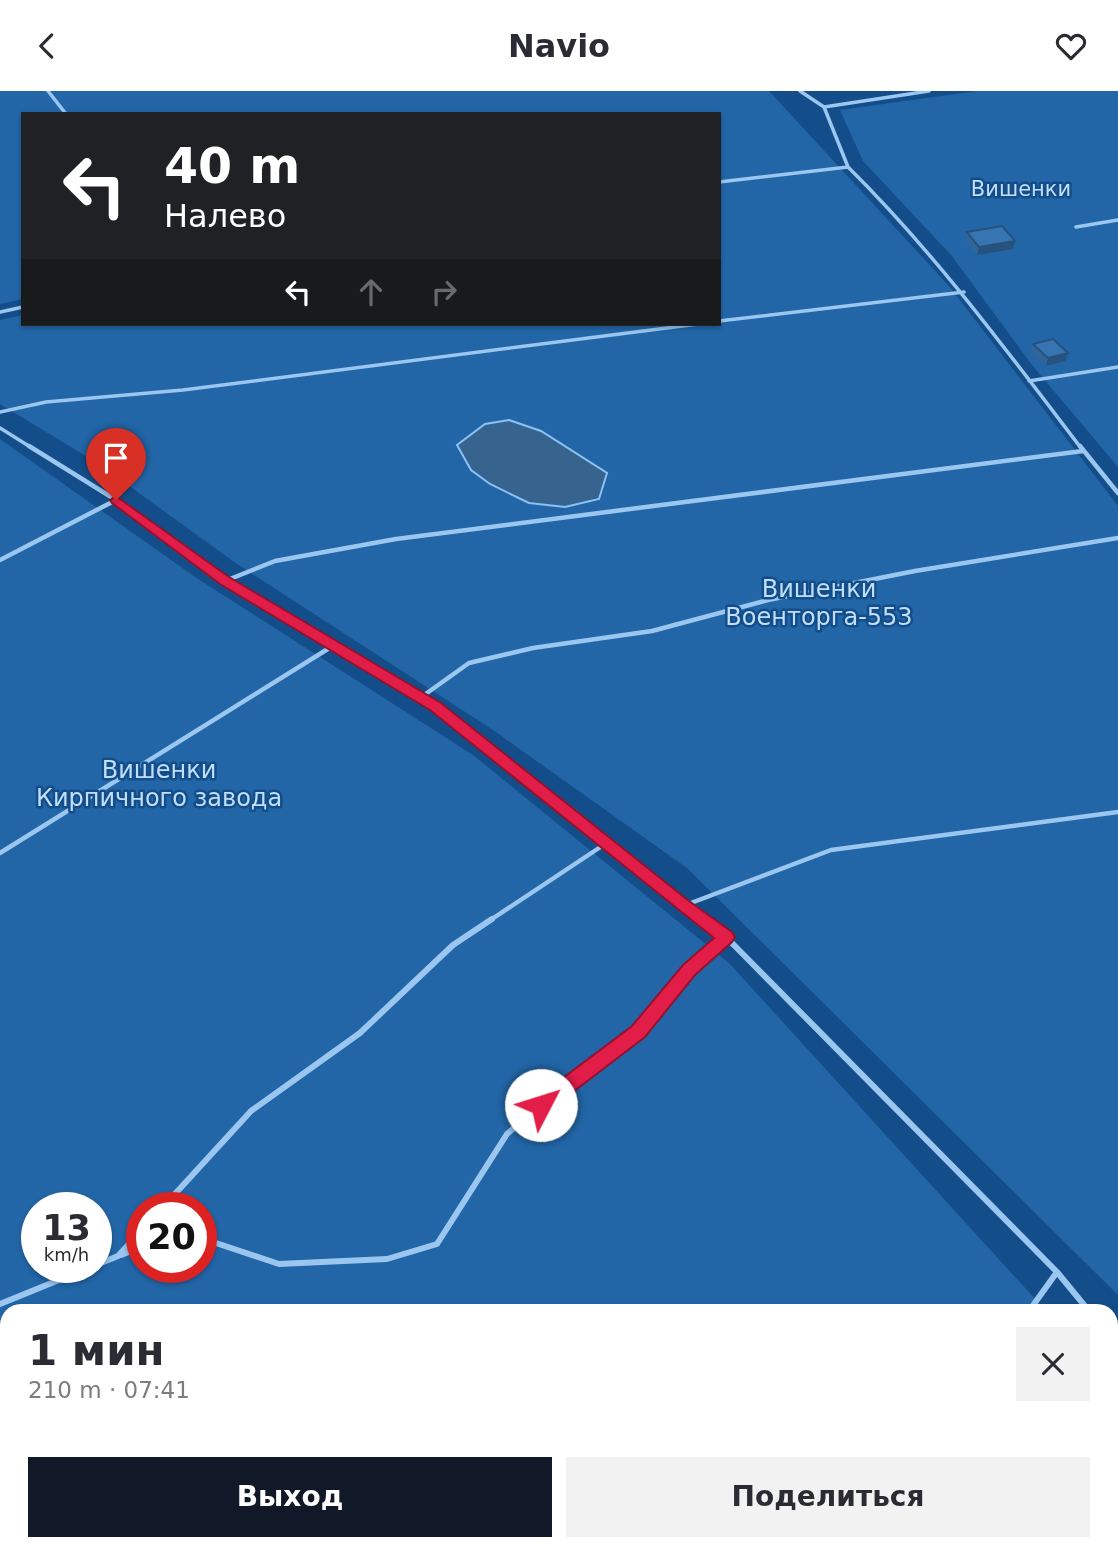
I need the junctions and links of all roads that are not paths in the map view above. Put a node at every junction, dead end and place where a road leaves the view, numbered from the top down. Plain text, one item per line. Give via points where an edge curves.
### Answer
1 (48, 91) edge
2 (800, 91) edge
3 (929, 91) edge
4 (824, 107) junction
5 (64, 112) edge
6 (848, 167) junction
7 (721, 182) edge
8 (1118, 220) edge
9 (1076, 227) dead end
10 (964, 292) junction
11 (21, 307) edge
12 (0, 311) edge
13 (721, 321) edge
14 (682, 326) edge
15 (1118, 367) edge
16 (1029, 381) junction
17 (0, 411) edge
18 (0, 428) edge
19 (1083, 451) junction
20 (1118, 493) edge
21 (116, 500) junction
22 (1118, 538) edge
23 (0, 561) edge
24 (225, 581) junction
25 (331, 647) junction
26 (420, 698) junction
27 (1118, 812) edge
28 (605, 844) junction
29 (0, 853) edge
30 (683, 906) junction
31 (726, 937) junction
32 (177, 1192) edge
33 (217, 1243) edge
34 (126, 1247) edge
35 (126, 1253) edge
36 (118, 1256) junction
37 (112, 1258) edge
38 (1057, 1272) junction
39 (52, 1283) edge
40 (0, 1304) edge
41 (1034, 1304) edge
42 (1083, 1304) edge

1 - 5 lane
2 - 4 lane
3 - 4 lane
4 - 6 lane
6 - 7 lane
6 - 10 lane via 888,204
8 - 9 lane
10 - 13 lane
10 - 16 lane
11 - 12 lane
14 - 17 lane
15 - 16 lane
16 - 19 lane
18 - 21 lane
19 - 20 lane
19 - 24 lane via 396,540 275,561
21 - 23 lane
21 - 24 lane
22 - 26 lane via 888,576 768,600 652,631 533,648 469,663
24 - 25 lane
25 - 26 lane
25 - 29 lane
26 - 28 lane
27 - 30 lane via 831,850
28 - 30 lane
28 - 32 lane via 453,945 360,1033 251,1111
30 - 31 lane
31 - 33 lane via 689,970 639,1031 576,1075 507,1134 437,1244 387,1259 279,1264
31 - 38 lane
34 - 36 lane
35 - 36 lane
36 - 37 lane
38 - 41 lane
38 - 42 lane
39 - 40 lane

